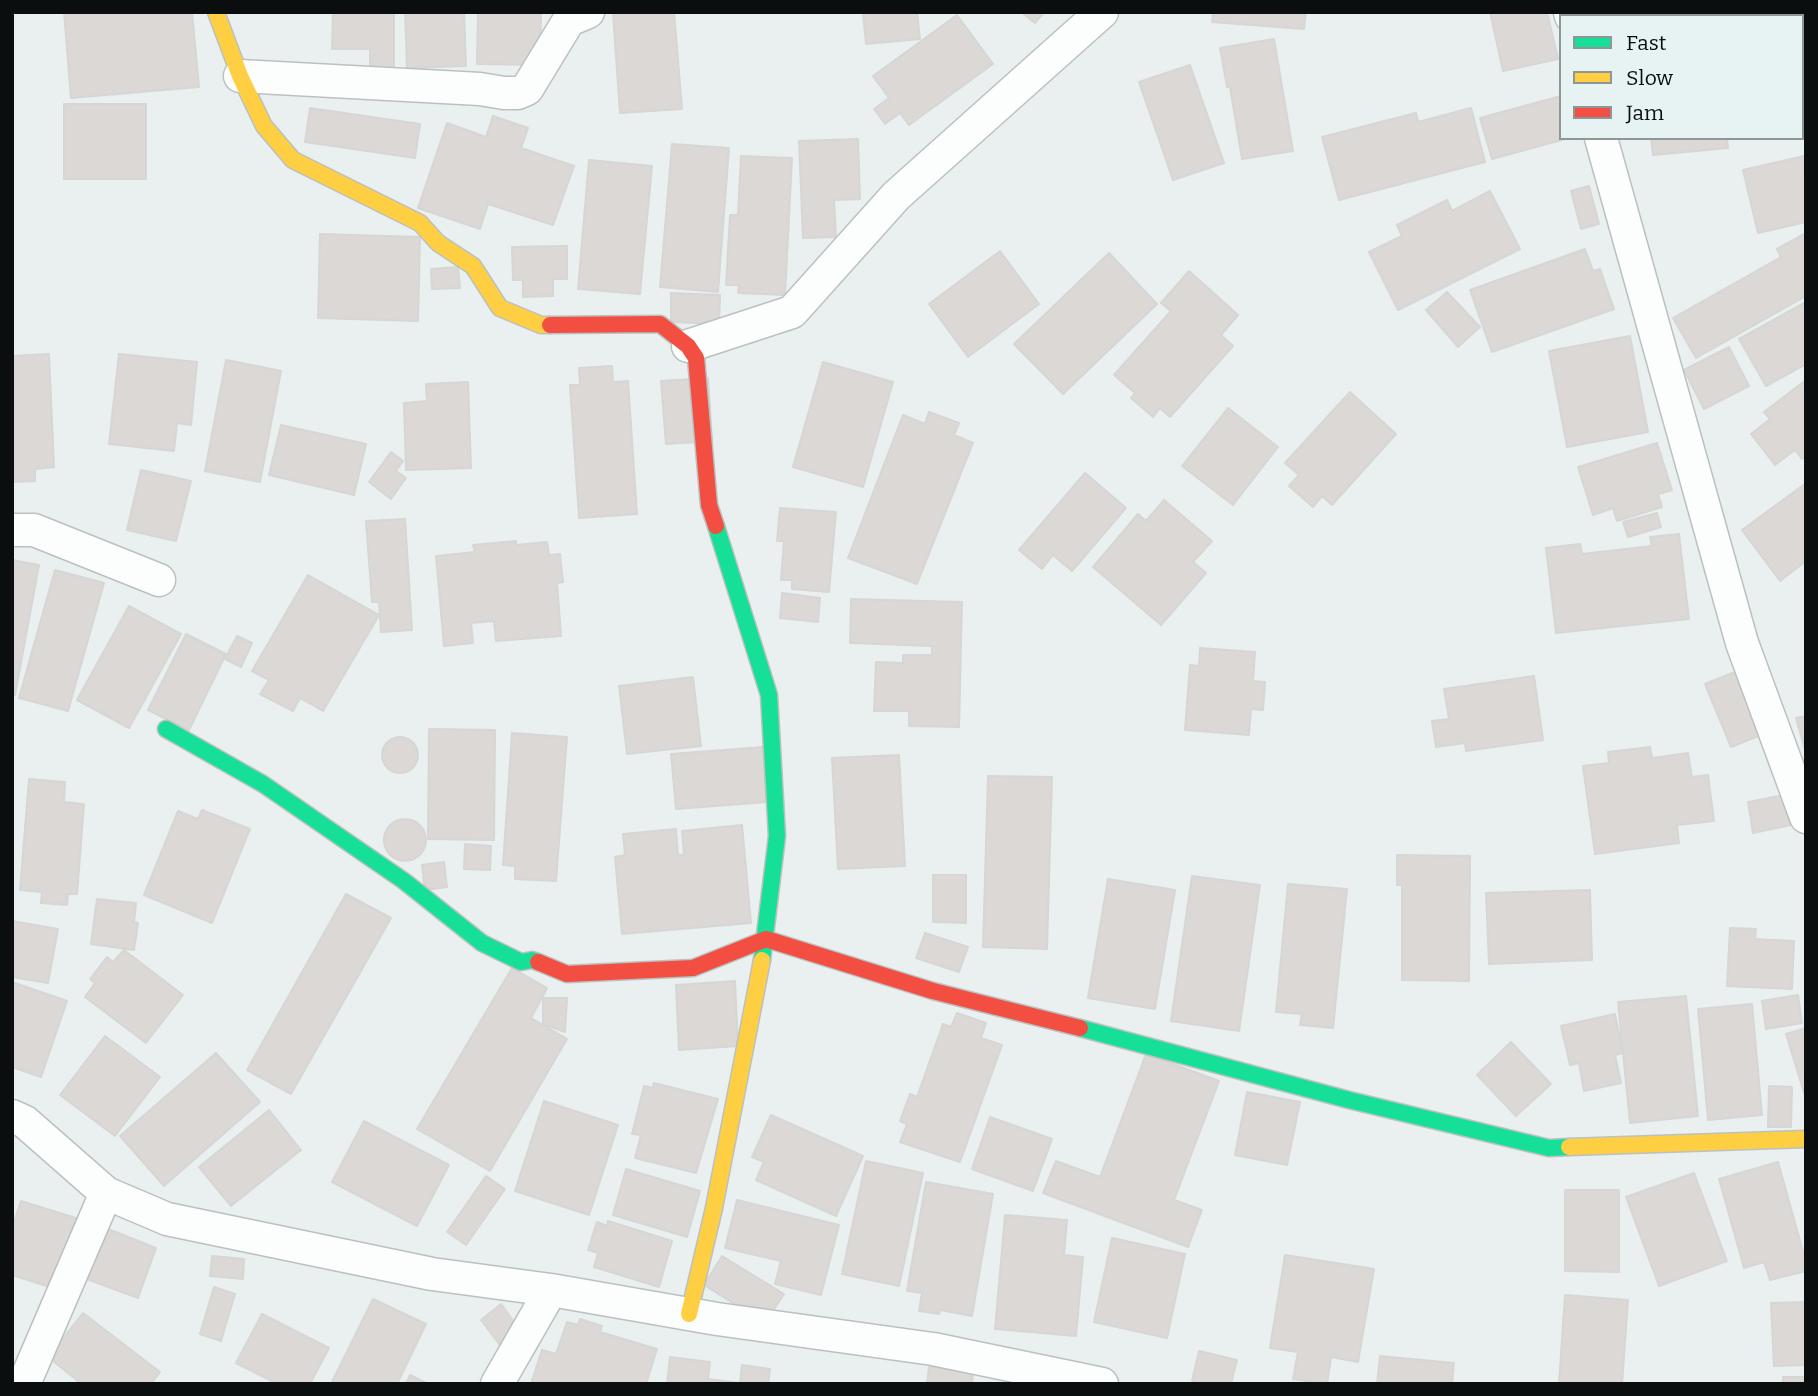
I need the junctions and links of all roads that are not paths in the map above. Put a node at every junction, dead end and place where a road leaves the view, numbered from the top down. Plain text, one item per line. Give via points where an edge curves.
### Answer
1 (216, 12) edge
2 (588, 12) edge
3 (1102, 12) edge
4 (240, 76) junction
5 (1602, 140) edge
6 (688, 346) junction
7 (12, 530) edge
8 (159, 580) dead end
9 (166, 729) dead end
10 (1806, 817) edge
11 (766, 939) junction
12 (12, 1116) edge
13 (1806, 1139) edge
14 (106, 1193) junction
15 (551, 1290) junction
16 (689, 1314) junction
17 (24, 1384) edge
18 (497, 1384) edge
19 (1102, 1384) edge

1 - 4 street
2 - 4 street via 569,20 527,89 518,93
3 - 6 street via 897,196 792,312
4 - 6 street via 264,126 293,160 420,223 438,243 473,266 500,308 541,325 660,324
5 - 10 street via 1742,643
6 - 11 street via 696,358 709,505 769,695 777,836
7 - 8 street via 34,530
9 - 11 street via 263,784 404,881 482,943 522,962 533,960 567,974 693,968
11 - 13 street via 933,991 1549,1148
11 - 16 street
12 - 14 street via 25,1122
14 - 15 street via 167,1219 405,1269
14 - 17 street
15 - 16 street
15 - 18 street
16 - 19 street via 933,1349

